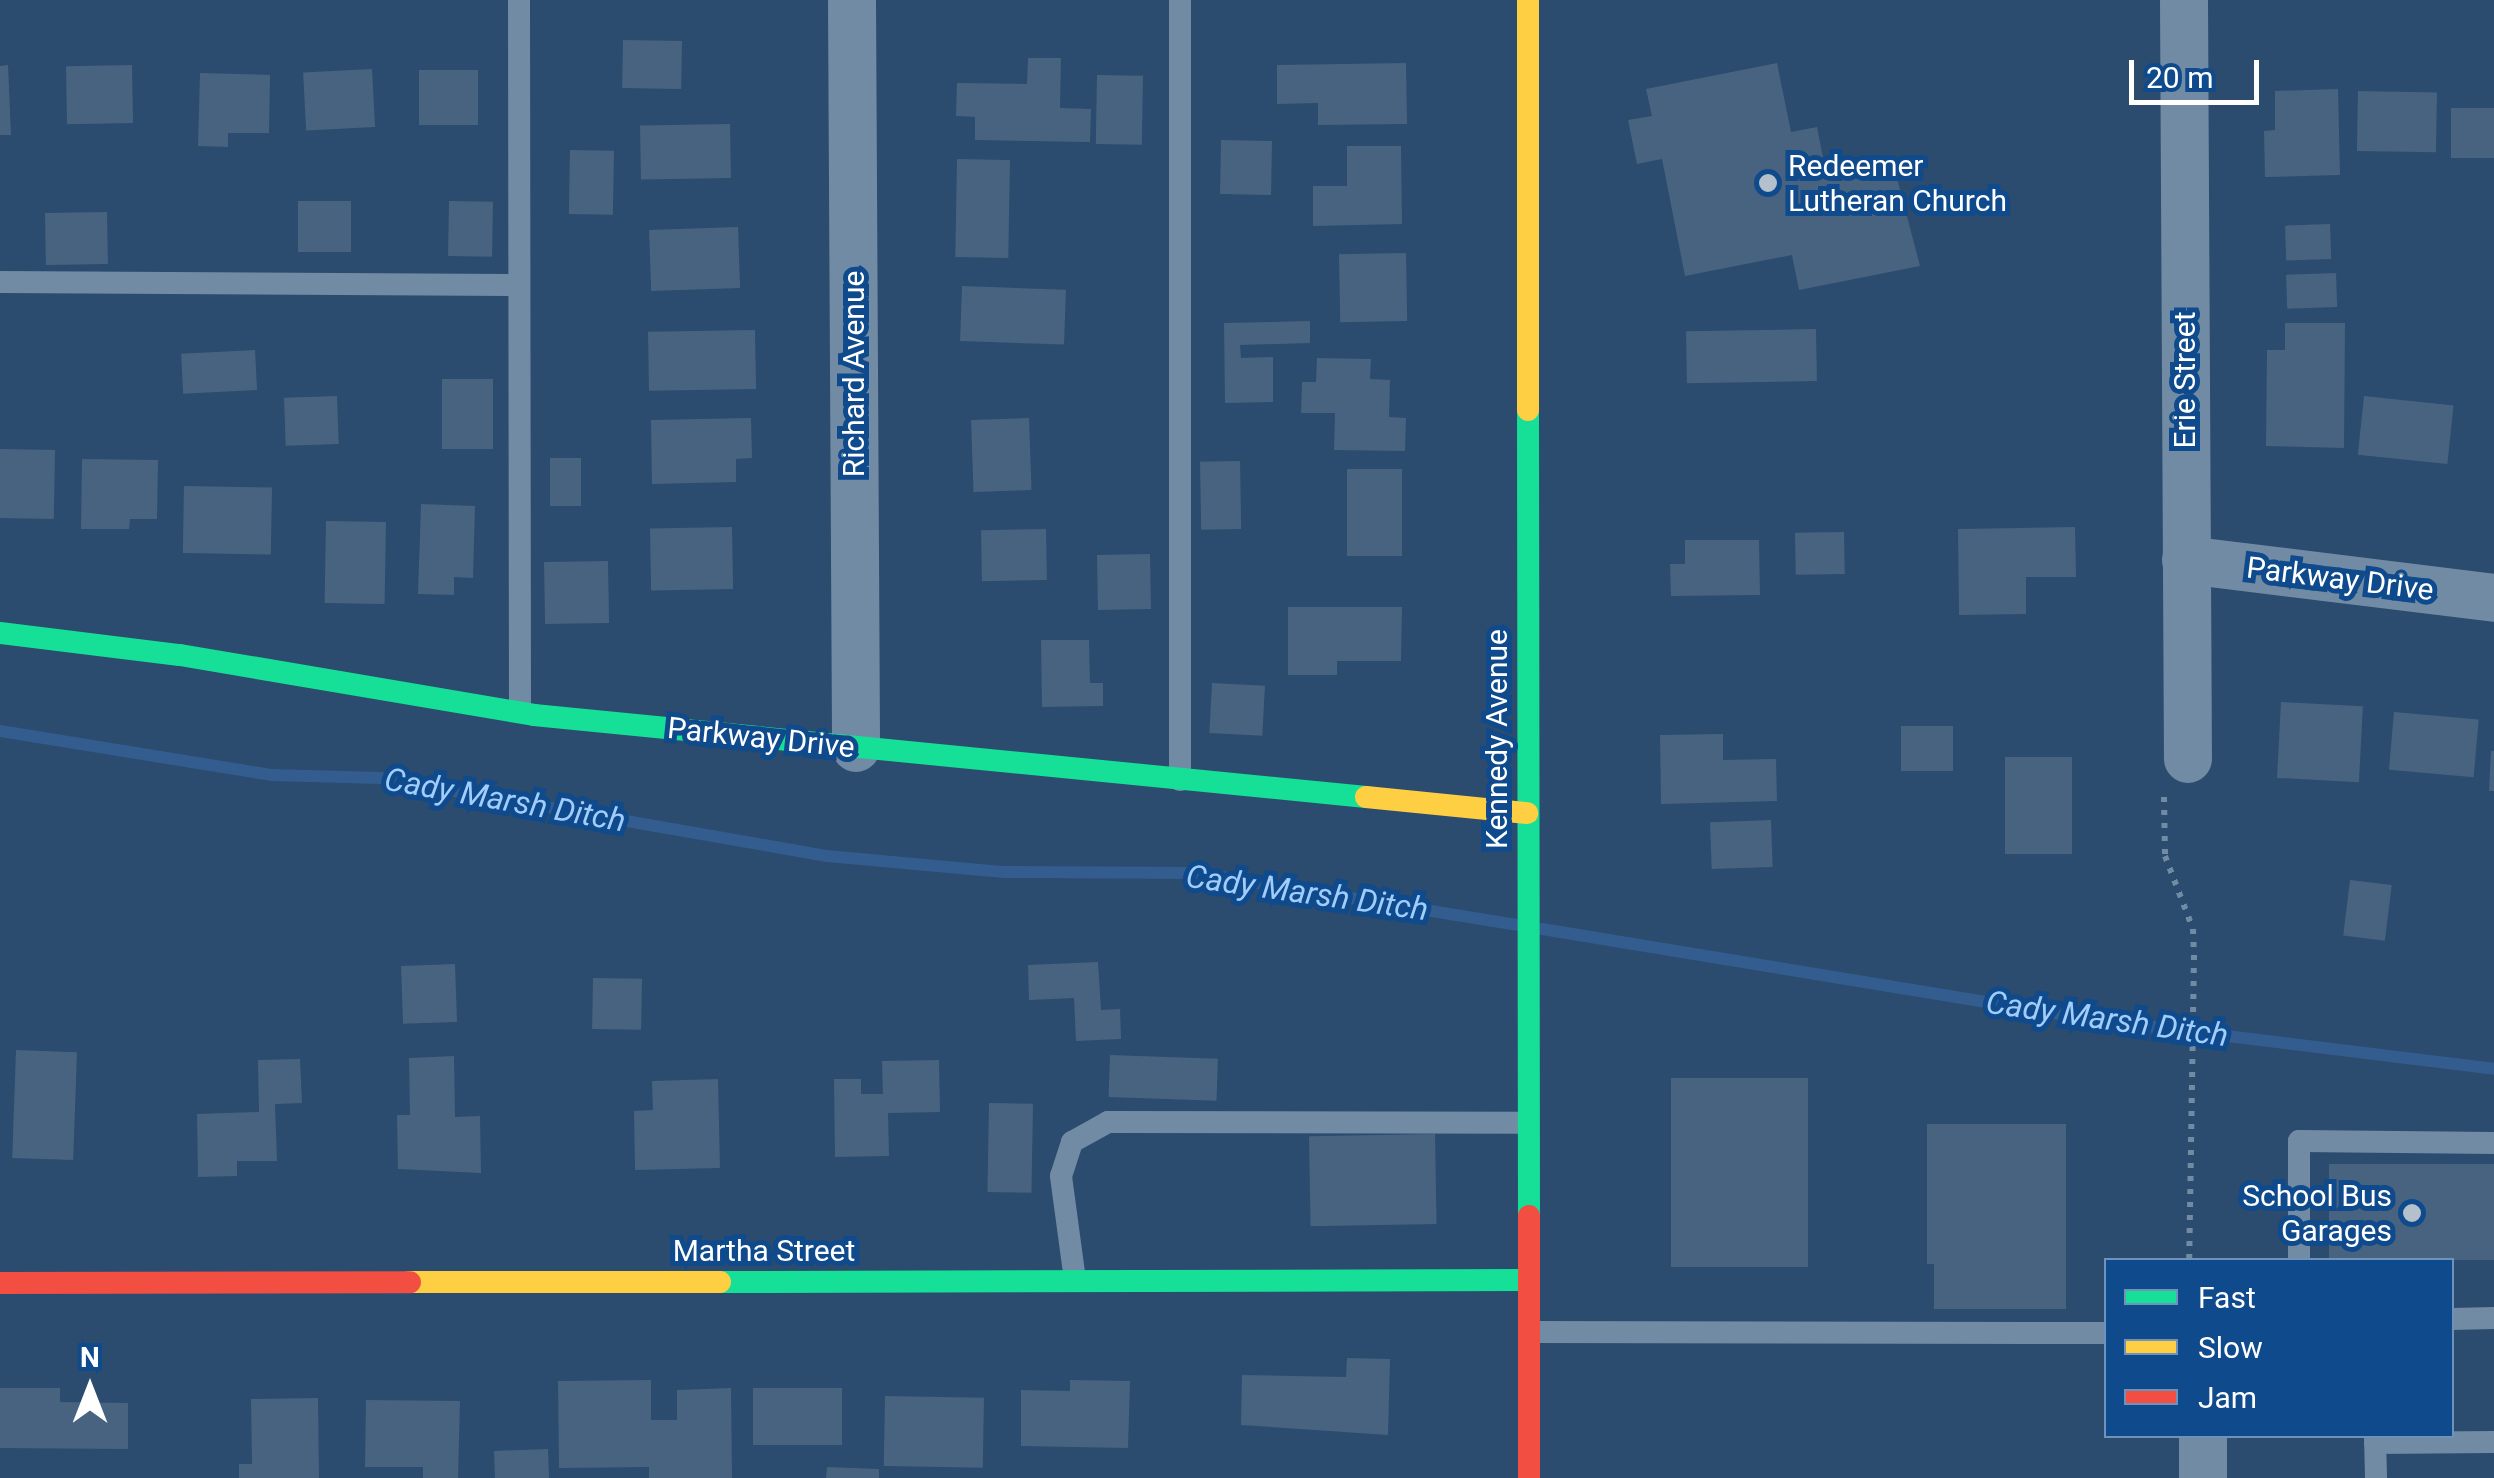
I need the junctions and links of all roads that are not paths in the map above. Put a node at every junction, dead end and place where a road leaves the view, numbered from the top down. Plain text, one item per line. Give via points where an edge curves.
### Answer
1 (519, 0) edge
2 (852, 0) edge
3 (1180, 0) edge
4 (1528, 0) edge
5 (2184, 0) edge
6 (0, 282) edge
7 (519, 285) junction
8 (2186, 560) junction
9 (2494, 598) edge
10 (0, 633) edge
11 (520, 712) junction
12 (856, 748) junction
13 (2188, 760) road end
14 (1180, 780) junction
15 (1527, 813) junction
16 (1528, 1123) junction
17 (2494, 1144) edge
18 (2299, 1258) edge
19 (1075, 1280) junction
20 (1528, 1280) junction
21 (0, 1283) edge
22 (2494, 1318) edge
23 (2454, 1319) edge
24 (1529, 1332) junction
25 (2104, 1333) edge
26 (2203, 1438) edge
27 (2375, 1439) edge
28 (2494, 1442) edge
29 (1529, 1478) edge
30 (2203, 1478) edge
31 (2376, 1478) edge

1 - 7 lane
2 - 12 street, Richard Avenue
3 - 14 lane
4 - 15 street, Kennedy Avenue
5 - 8 street, Erie Street
6 - 7 lane
7 - 11 lane
8 - 9 street, Parkway Drive
8 - 13 street, Erie Street
10 - 11 street, Parkway Drive via 180,655
11 - 12 street, Parkway Drive
12 - 14 street, Parkway Drive
14 - 15 street, Parkway Drive
15 - 16 street, Kennedy Avenue
16 - 19 lane via 1108,1122 1072,1142 1062,1176
16 - 20 street, Kennedy Avenue
17 - 18 lane via 2300,1141
19 - 20 street, Martha Street
19 - 21 street, Martha Street
20 - 24 street, Kennedy Avenue
22 - 23 lane
24 - 25 lane
24 - 29 street, Kennedy Avenue
26 - 30 street
27 - 28 lane
27 - 31 lane

